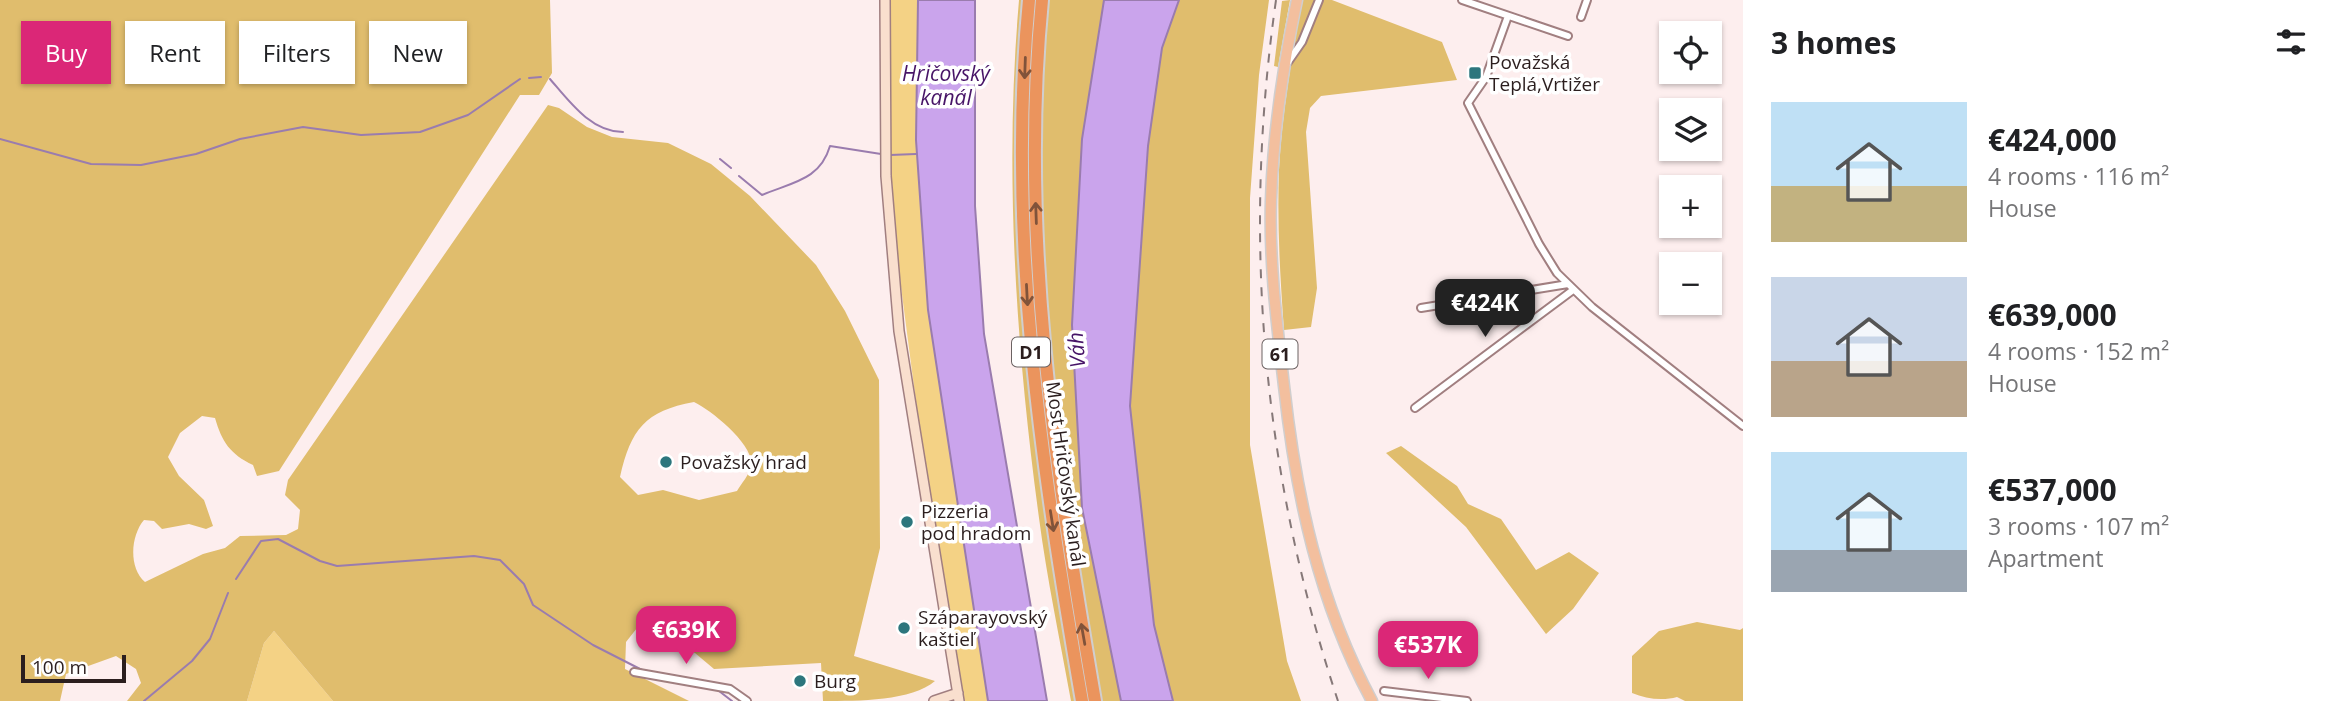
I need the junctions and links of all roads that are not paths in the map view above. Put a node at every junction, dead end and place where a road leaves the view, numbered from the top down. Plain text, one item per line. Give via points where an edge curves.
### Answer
1 (885, 0) edge
2 (1029, 0) edge
3 (1042, 0) edge
4 (1297, 0) edge
5 (1319, 0) edge
6 (1462, 0) edge
7 (1587, 0) edge
8 (1507, 16) junction
9 (1581, 17) dead end
10 (1568, 36) dead end
11 (1285, 67) junction
12 (1570, 287) junction
13 (1425, 310) dead end
14 (1420, 391) dead end
15 (1427, 399) junction
16 (1415, 408) dead end
17 (1743, 426) edge
18 (634, 672) dead end
19 (1384, 691) dead end
20 (958, 697) edge
21 (747, 701) edge
22 (934, 701) edge
23 (1082, 701) edge
24 (1095, 701) edge
25 (1372, 701) edge
26 (1467, 701) edge

1 - 20 main road via 886,176 899,331
2 -> 23 highway, Most Hričovský kanál / D1 via 1023,153 1029,330 1040,443
24 -> 3 highway, Most Hričovský kanál / D1 via 1060,493 1042,328 1035,152
4 - 11 main road, 61
5 - 11 street via 1302,42
6 - 8 street
7 - 9 street
8 - 10 street
8 - 12 street via 1486,77 1468,103 1539,244
11 - 25 main road, 61 via 1271,230 1290,441 1318,572
12 - 13 street
12 - 15 street
12 - 17 street
14 - 15 street
15 - 16 street
18 - 21 street via 730,689
19 - 26 street
20 - 22 main road

